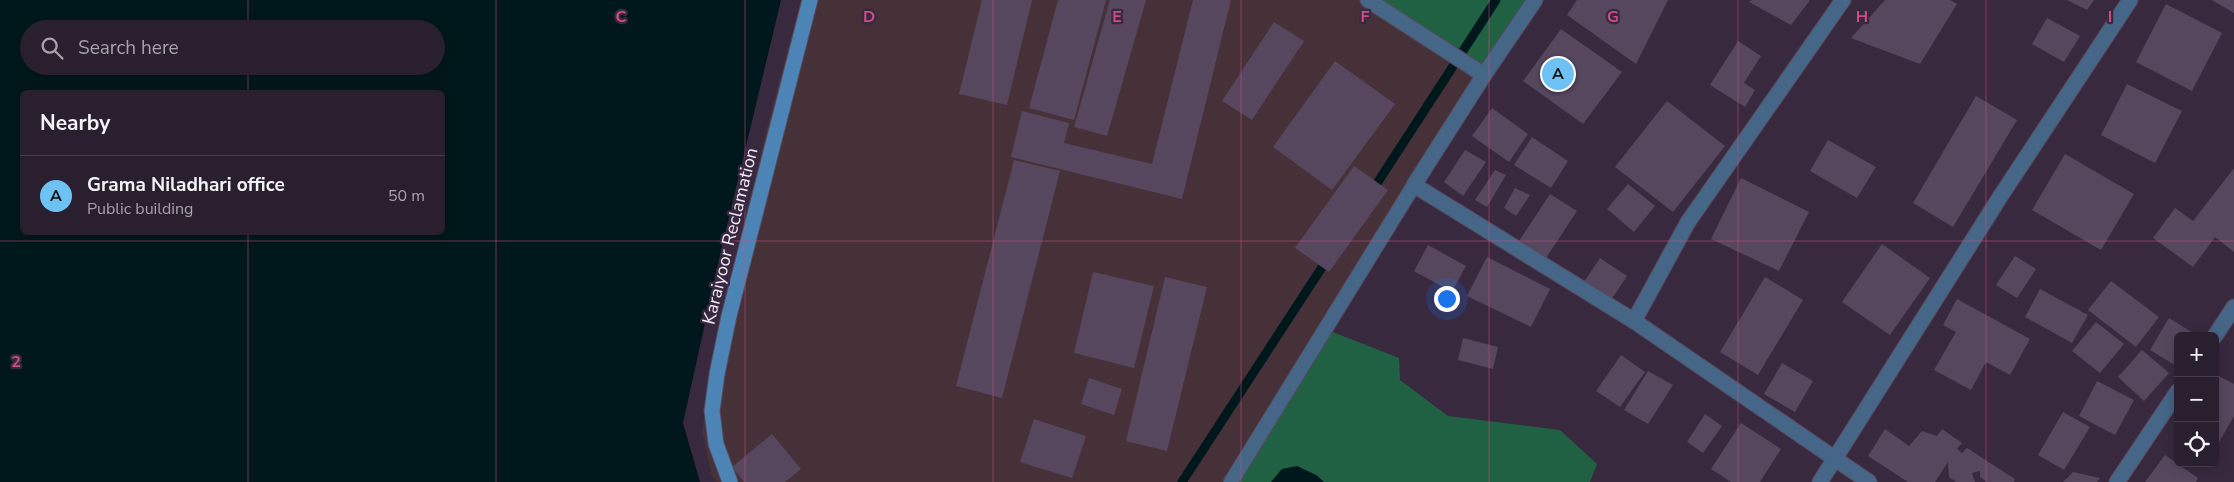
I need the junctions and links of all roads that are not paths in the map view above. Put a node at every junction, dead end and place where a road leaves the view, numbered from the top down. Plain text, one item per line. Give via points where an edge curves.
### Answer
1 (810, 0) edge
2 (1368, 0) edge
3 (1535, 0) edge
4 (1843, 0) edge
5 (2130, 0) edge
6 (1484, 75) junction
7 (1414, 186) junction
8 (2234, 307) edge
9 (1634, 321) junction
10 (2218, 332) edge
11 (2174, 397) edge
12 (1835, 459) junction
13 (730, 482) edge
14 (1231, 482) edge
15 (1820, 482) edge
16 (1869, 482) edge
17 (2117, 482) edge

1 - 13 main road, Karaiyoor Reclamation via 716,374 712,411 715,436
2 - 6 street
3 - 6 street
4 - 9 street via 1688,222
5 - 12 street via 2000,197
6 - 7 street
7 - 9 street
7 - 14 lane
8 - 10 street
9 - 12 street
11 - 17 street
12 - 15 street
12 - 16 street

